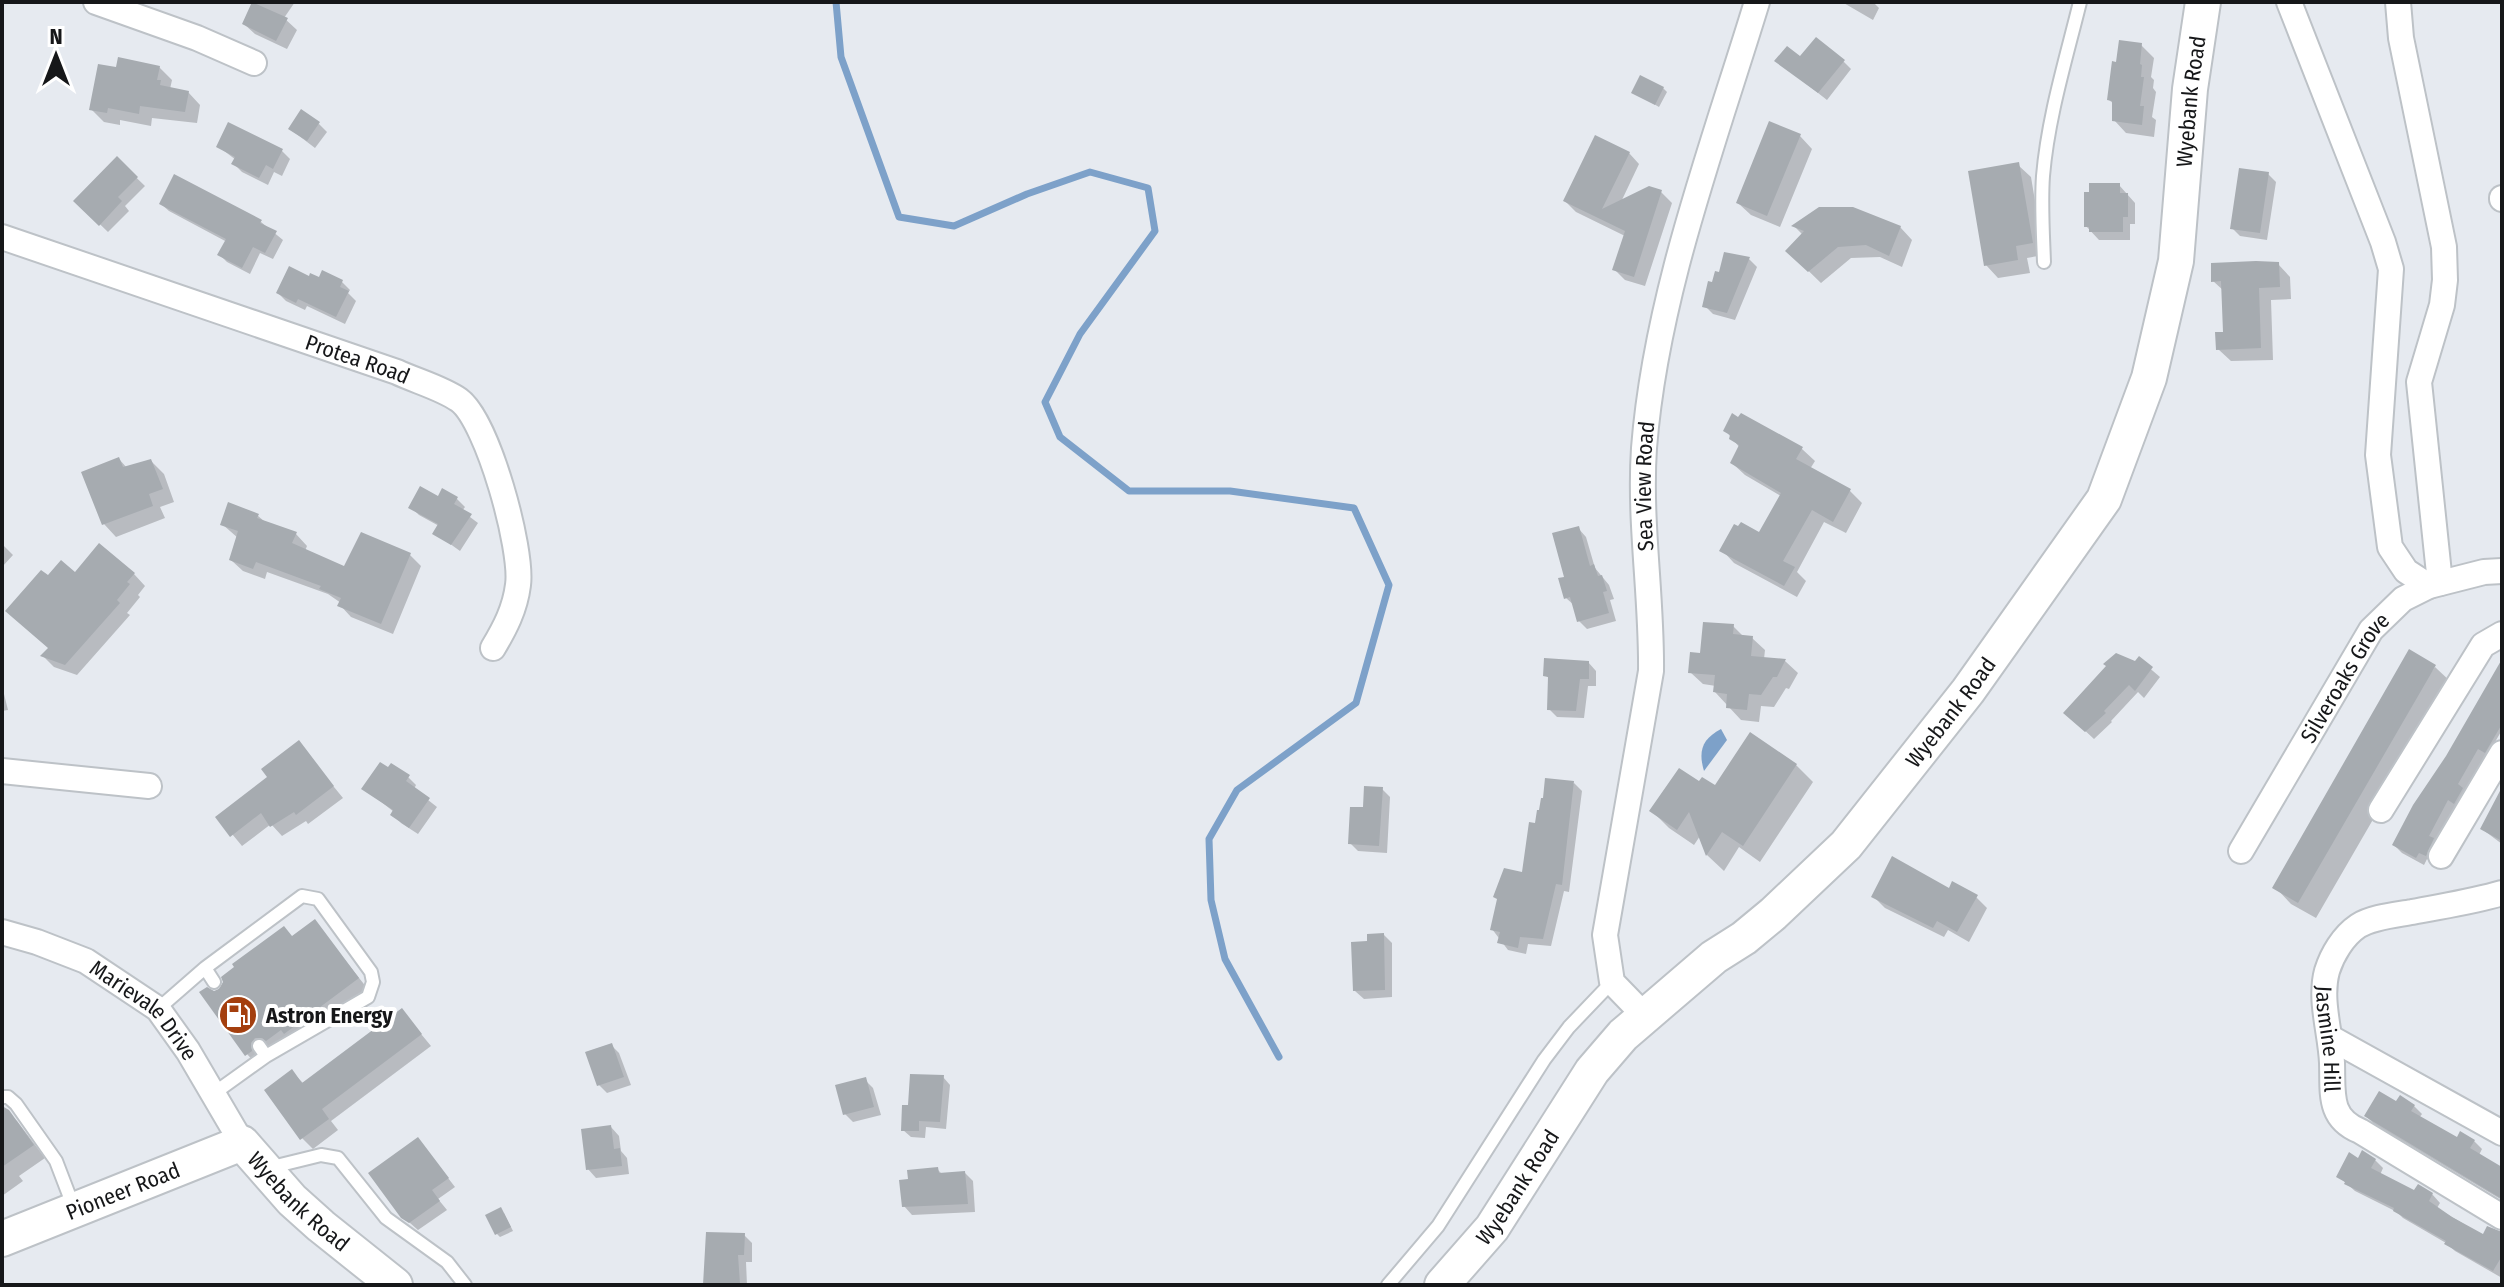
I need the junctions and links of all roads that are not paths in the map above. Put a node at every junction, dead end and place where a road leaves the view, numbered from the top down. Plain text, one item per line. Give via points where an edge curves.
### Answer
1 (96, 2) edge
2 (1757, 2) edge
3 (2080, 2) edge
4 (2203, 2) edge
5 (2289, 2) edge
6 (2398, 2) edge
7 (254, 63) dead end
8 (2, 237) edge
9 (2044, 262) dead end
10 (2502, 571) edge
11 (2434, 584) junction
12 (2502, 634) edge
13 (493, 648) dead end
14 (2502, 753) edge
15 (2, 771) edge
16 (149, 786) dead end
17 (2381, 810) dead end
18 (2241, 851) dead end
19 (2441, 856) dead end
20 (2502, 893) edge
21 (2, 932) edge
22 (205, 968) junction
23 (214, 982) dead end
24 (1612, 982) junction
25 (158, 1009) junction
26 (1645, 1016) junction
27 (2331, 1038) junction
28 (213, 1094) junction
29 (2, 1097) edge
30 (2502, 1133) edge
31 (242, 1143) junction
32 (265, 1169) junction
33 (74, 1211) junction
34 (2502, 1217) edge
35 (2, 1239) edge
36 (395, 1285) edge
37 (465, 1285) edge
38 (1388, 1285) edge
39 (1442, 1285) edge

1 - 7 street
2 - 24 street, Sea View Road via 1670,290 1653,375 1642,501 1651,671 1605,935
3 - 9 lane via 2046,150
4 - 26 main road, Wyebank Road via 2176,261 2149,378 2104,499 1968,691 1846,845 1773,914
5 - 11 street via 2391,269 2378,455 2390,547 2406,571
6 - 11 street via 2444,247 2442,305 2419,382
8 - 13 street, Protea Road via 397,372 459,400 473,416 489,452 517,557 519,583 511,619
10 - 11 street, Silveroaks Grove
11 - 18 street, Silveroaks Grove via 2403,599 2371,630
12 - 17 street via 2483,645
14 - 19 street
15 - 16 street
20 - 27 street, Jasmine Hill via 2359,926 2341,943 2327,973 2325,1009
21 - 25 street, Marievale Drive via 86,961
22 - 23 lane
22 - 25 lane
22 - 28 lane via 302,896 318,899 373,982 368,997 262,1051
24 - 26 street
24 - 38 lane via 1544,1060 1438,1226
25 - 28 street, Marievale Drive
26 - 39 main road, Wyebank Road via 1592,1071 1492,1228
27 - 30 street
27 - 34 street, Jasmine Hill via 2335,1112 2346,1125
28 - 31 street, Marievale Drive
29 - 33 lane via 16,1104 56,1161
31 - 32 main road, Wyebank Road
31 - 33 main road, Pioneer Road
32 - 36 main road, Wyebank Road via 321,1226
32 - 37 lane via 321,1155 338,1158 386,1218 447,1262
33 - 35 main road, Pioneer Road

